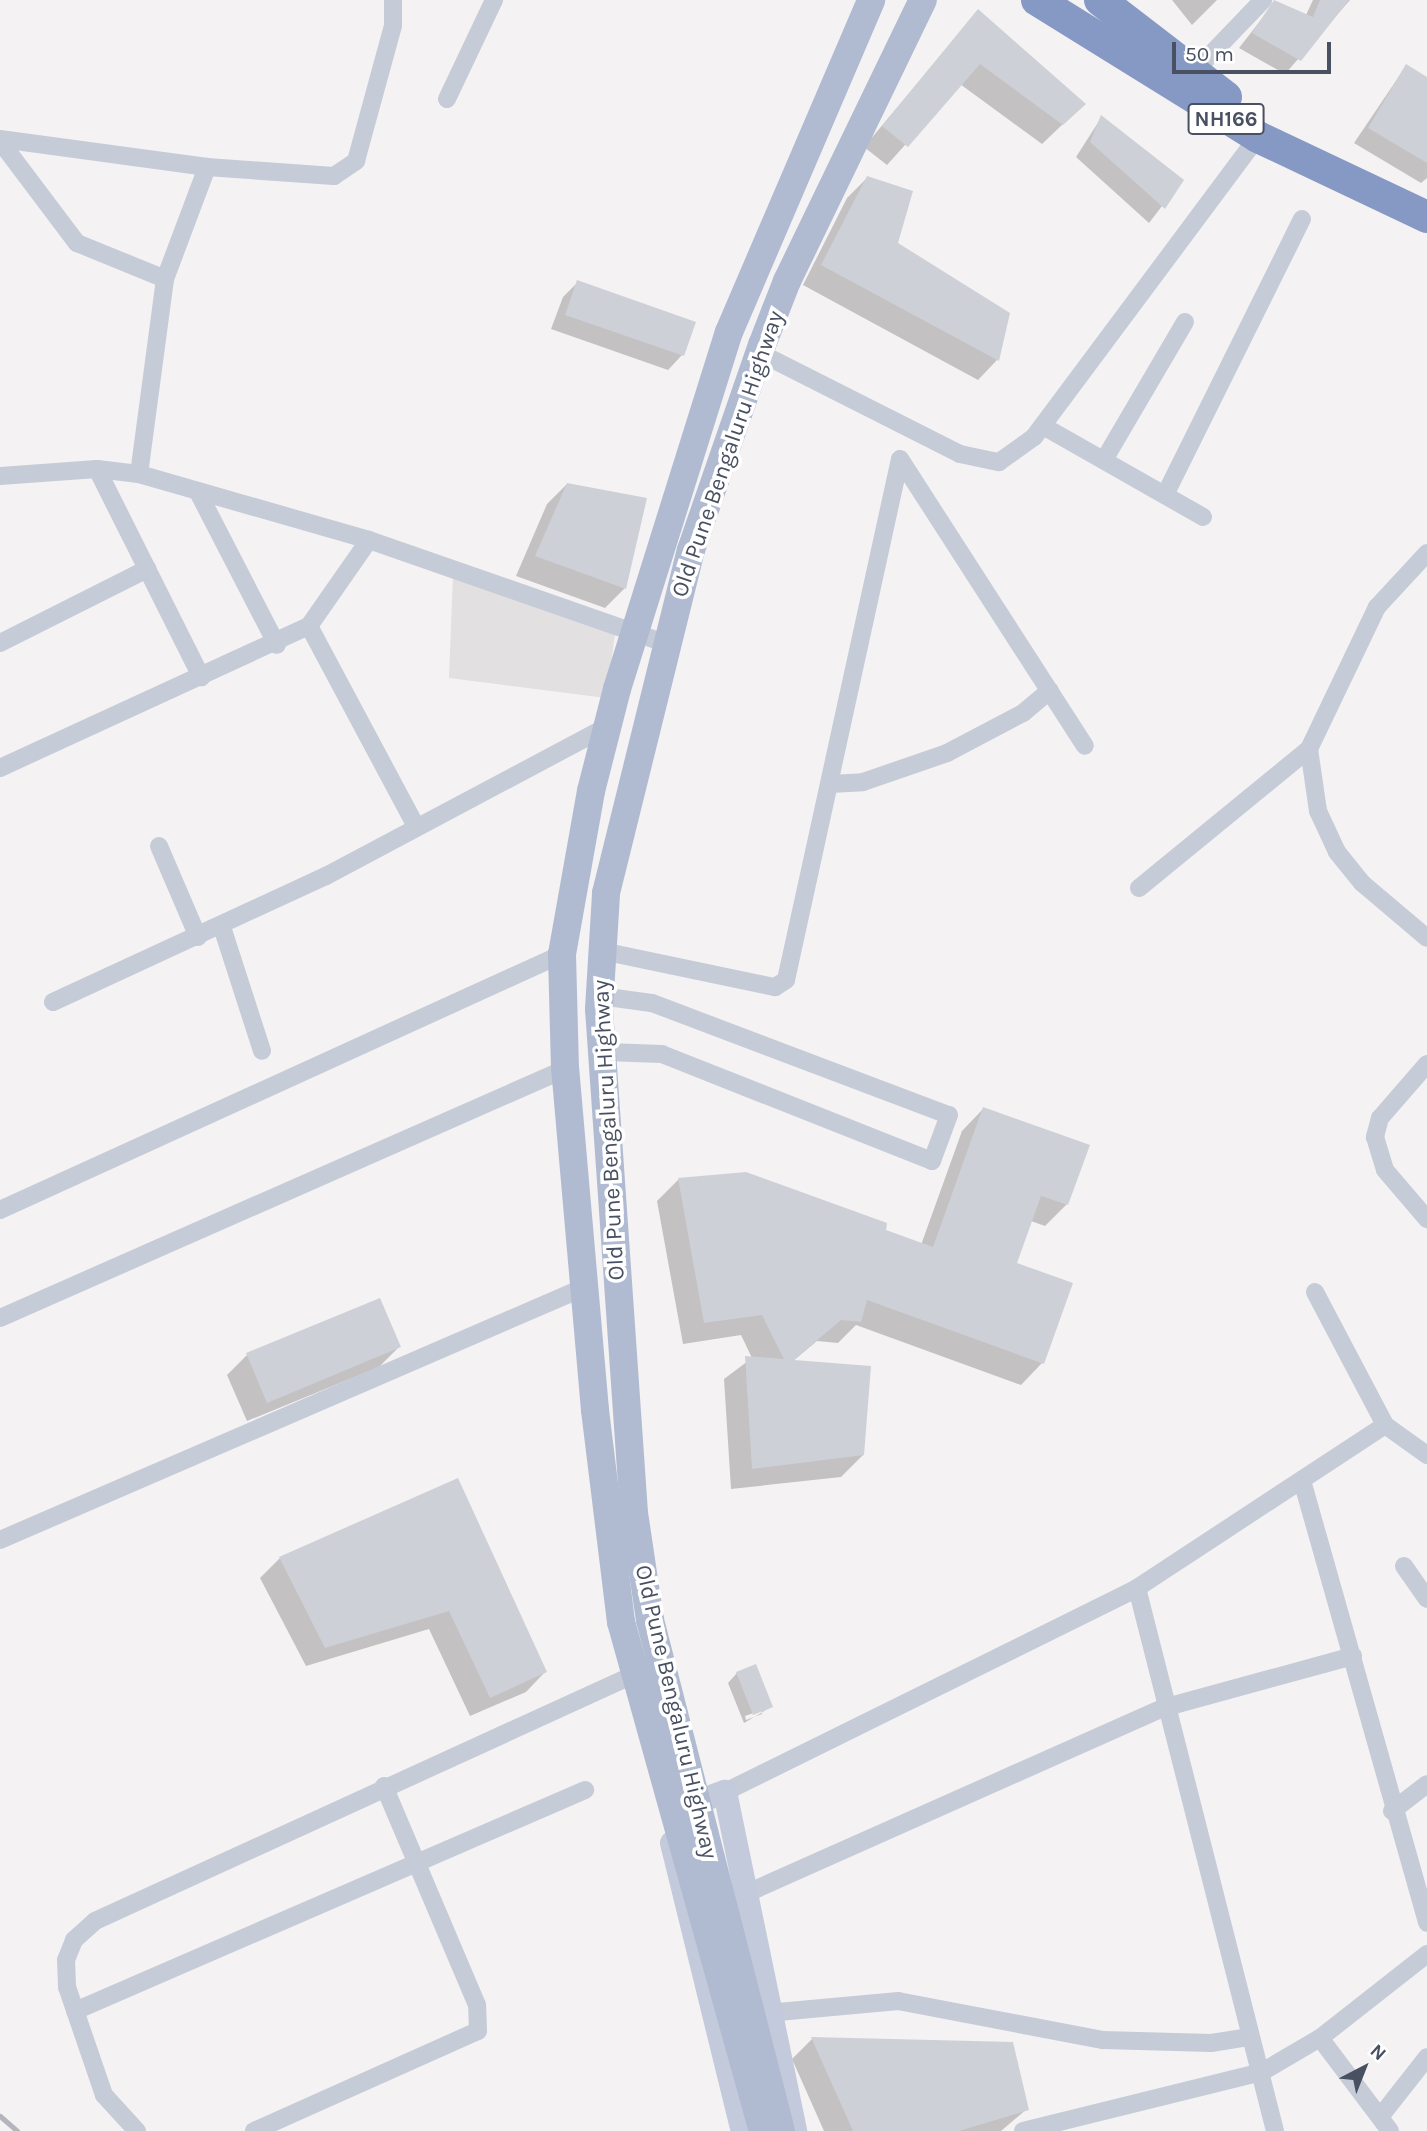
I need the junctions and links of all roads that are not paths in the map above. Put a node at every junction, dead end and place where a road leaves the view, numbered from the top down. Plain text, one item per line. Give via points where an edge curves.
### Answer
1 (393, 0) edge
2 (494, 0) edge
3 (871, 0) edge
4 (923, 0) edge
5 (1037, 0) edge
6 (1100, 0) edge
7 (1263, 0) edge
8 (1192, 74) junction
9 (447, 99) dead end
10 (1258, 137) junction
11 (0, 140) edge
12 (207, 167) junction
13 (1427, 200) edge
14 (1427, 217) edge
15 (1302, 219) dead end
16 (165, 279) junction
17 (1185, 322) dead end
18 (760, 353) junction
19 (1044, 426) junction
20 (1104, 460) junction
21 (97, 469) junction
22 (139, 474) junction
23 (0, 476) edge
24 (198, 492) junction
25 (1165, 495) junction
26 (1203, 517) dead end
27 (369, 540) junction
28 (1427, 554) edge
29 (147, 569) junction
30 (309, 626) junction
31 (635, 634) junction
32 (0, 643) edge
33 (667, 644) junction
34 (277, 645) junction
35 (201, 677) junction
36 (1050, 690) junction
37 (608, 726) junction
38 (1085, 746) dead end
39 (1309, 749) junction
40 (0, 768) edge
41 (830, 784) junction
42 (416, 826) junction
43 (159, 846) dead end
44 (1139, 888) dead end
45 (222, 927) junction
46 (198, 937) junction
47 (1427, 938) edge
48 (602, 951) junction
49 (562, 954) junction
50 (600, 996) junction
51 (53, 1002) dead end
52 (262, 1051) dead end
53 (606, 1052) junction
54 (1427, 1064) edge
55 (565, 1069) junction
56 (0, 1210) edge
57 (1427, 1219) edge
58 (585, 1287) junction
59 (1315, 1292) dead end
60 (0, 1318) edge
61 (1385, 1425) junction
62 (1427, 1455) edge
63 (1303, 1484) junction
64 (0, 1540) edge
65 (1404, 1566) dead end
66 (1137, 1588) junction
67 (1427, 1599) edge
68 (1353, 1656) junction
69 (648, 1669) junction
70 (1163, 1708) junction
71 (1427, 1784) edge
72 (384, 1786) junction
73 (585, 1790) dead end
74 (725, 1792) junction
75 (688, 1809) junction
76 (1392, 1811) junction
77 (415, 1860) junction
78 (745, 1894) junction
79 (1427, 1923) edge
80 (1427, 1954) edge
81 (75, 2011) junction
82 (767, 2013) junction
83 (1250, 2037) junction
84 (1320, 2038) junction
85 (1427, 2057) edge
86 (1262, 2072) junction
87 (1385, 2124) edge
88 (137, 2131) edge
89 (254, 2131) edge
90 (743, 2131) edge
91 (763, 2131) edge
92 (781, 2131) edge
93 (795, 2131) edge
94 (1023, 2131) edge
95 (1275, 2131) edge

1 - 12 street via 393,26 356,161 347,170 320,178
2 - 9 street
3 - 31 main road, Old Pune Bengaluru Highway via 729,332
4 - 18 main road, Old Pune Bengaluru Highway via 797,260
5 - 10 highway, NH166
6 - 8 highway, NH166
7 - 8 street
8 - 13 highway, NH166 via 1279,129
10 - 14 highway, NH166
10 - 19 street
11 - 12 street
11 - 16 street via 77,243
12 - 16 street
15 - 25 street
16 - 22 street
17 - 20 street
18 - 19 street via 982,463 1015,453
18 - 33 main road, Old Pune Bengaluru Highway via 691,550
19 - 20 street
20 - 25 street
21 - 22 street
21 - 23 street
21 - 29 street
22 - 24 street
24 - 27 street
24 - 34 street
25 - 26 street
27 - 30 street
27 - 31 street
28 - 39 street via 1377,607
29 - 32 street
29 - 35 street
30 - 34 street
30 - 42 street
31 - 33 street
31 - 37 main road, Old Pune Bengaluru Highway
33 - 48 main road, Old Pune Bengaluru Highway via 606,893
34 - 35 street
35 - 40 street
36 - 38 street
36 - 41 street via 1023,713 947,752 863,782
36 - 41 street via 900,459
37 - 42 street
37 - 49 main road, Old Pune Bengaluru Highway
39 - 44 street
39 - 47 street via 1318,811 1337,852 1362,883
41 - 48 street via 786,980 775,987
42 - 45 street
43 - 46 street
45 - 46 street
45 - 52 street
46 - 51 street
48 - 50 main road, Old Pune Bengaluru Highway
49 - 55 main road, Old Pune Bengaluru Highway
49 - 56 street
50 - 53 main road, Old Pune Bengaluru Highway
50 - 53 street via 652,1003 949,1115 932,1161 662,1054
53 - 69 main road, Old Pune Bengaluru Highway via 623,1407
54 - 57 street via 1380,1118 1375,1137 1385,1170
55 - 58 main road, Old Pune Bengaluru Highway
55 - 60 street
58 - 64 street
58 - 69 main road, Old Pune Bengaluru Highway via 621,1622
59 - 61 street
61 - 62 street
61 - 63 street
63 - 66 street
63 - 68 street
65 - 67 street
66 - 70 street
66 - 74 street
68 - 70 street
68 - 76 street
69 - 72 street
69 - 75 main road, Old Pune Bengaluru Highway
70 - 78 street
70 - 83 street
71 - 76 street
72 - 77 street
72 - 81 street via 95,1921 74,1940 66,1960
73 - 77 street
74 - 75 street
74 - 78 street
75 - 90 street via 678,1885
75 - 91 main road, Old Pune Bengaluru Highway
75 - 92 main road, Old Pune Bengaluru Highway
76 - 79 street
77 - 81 street
77 - 89 street via 477,2005 478,2031
78 - 82 street
80 - 84 street
81 - 88 street via 104,2095
82 - 83 street via 898,2001 1103,2040 1212,2043
82 - 93 street
83 - 86 street
84 - 86 street
84 - 87 street
85 - 87 street
86 - 94 street
86 - 95 street

